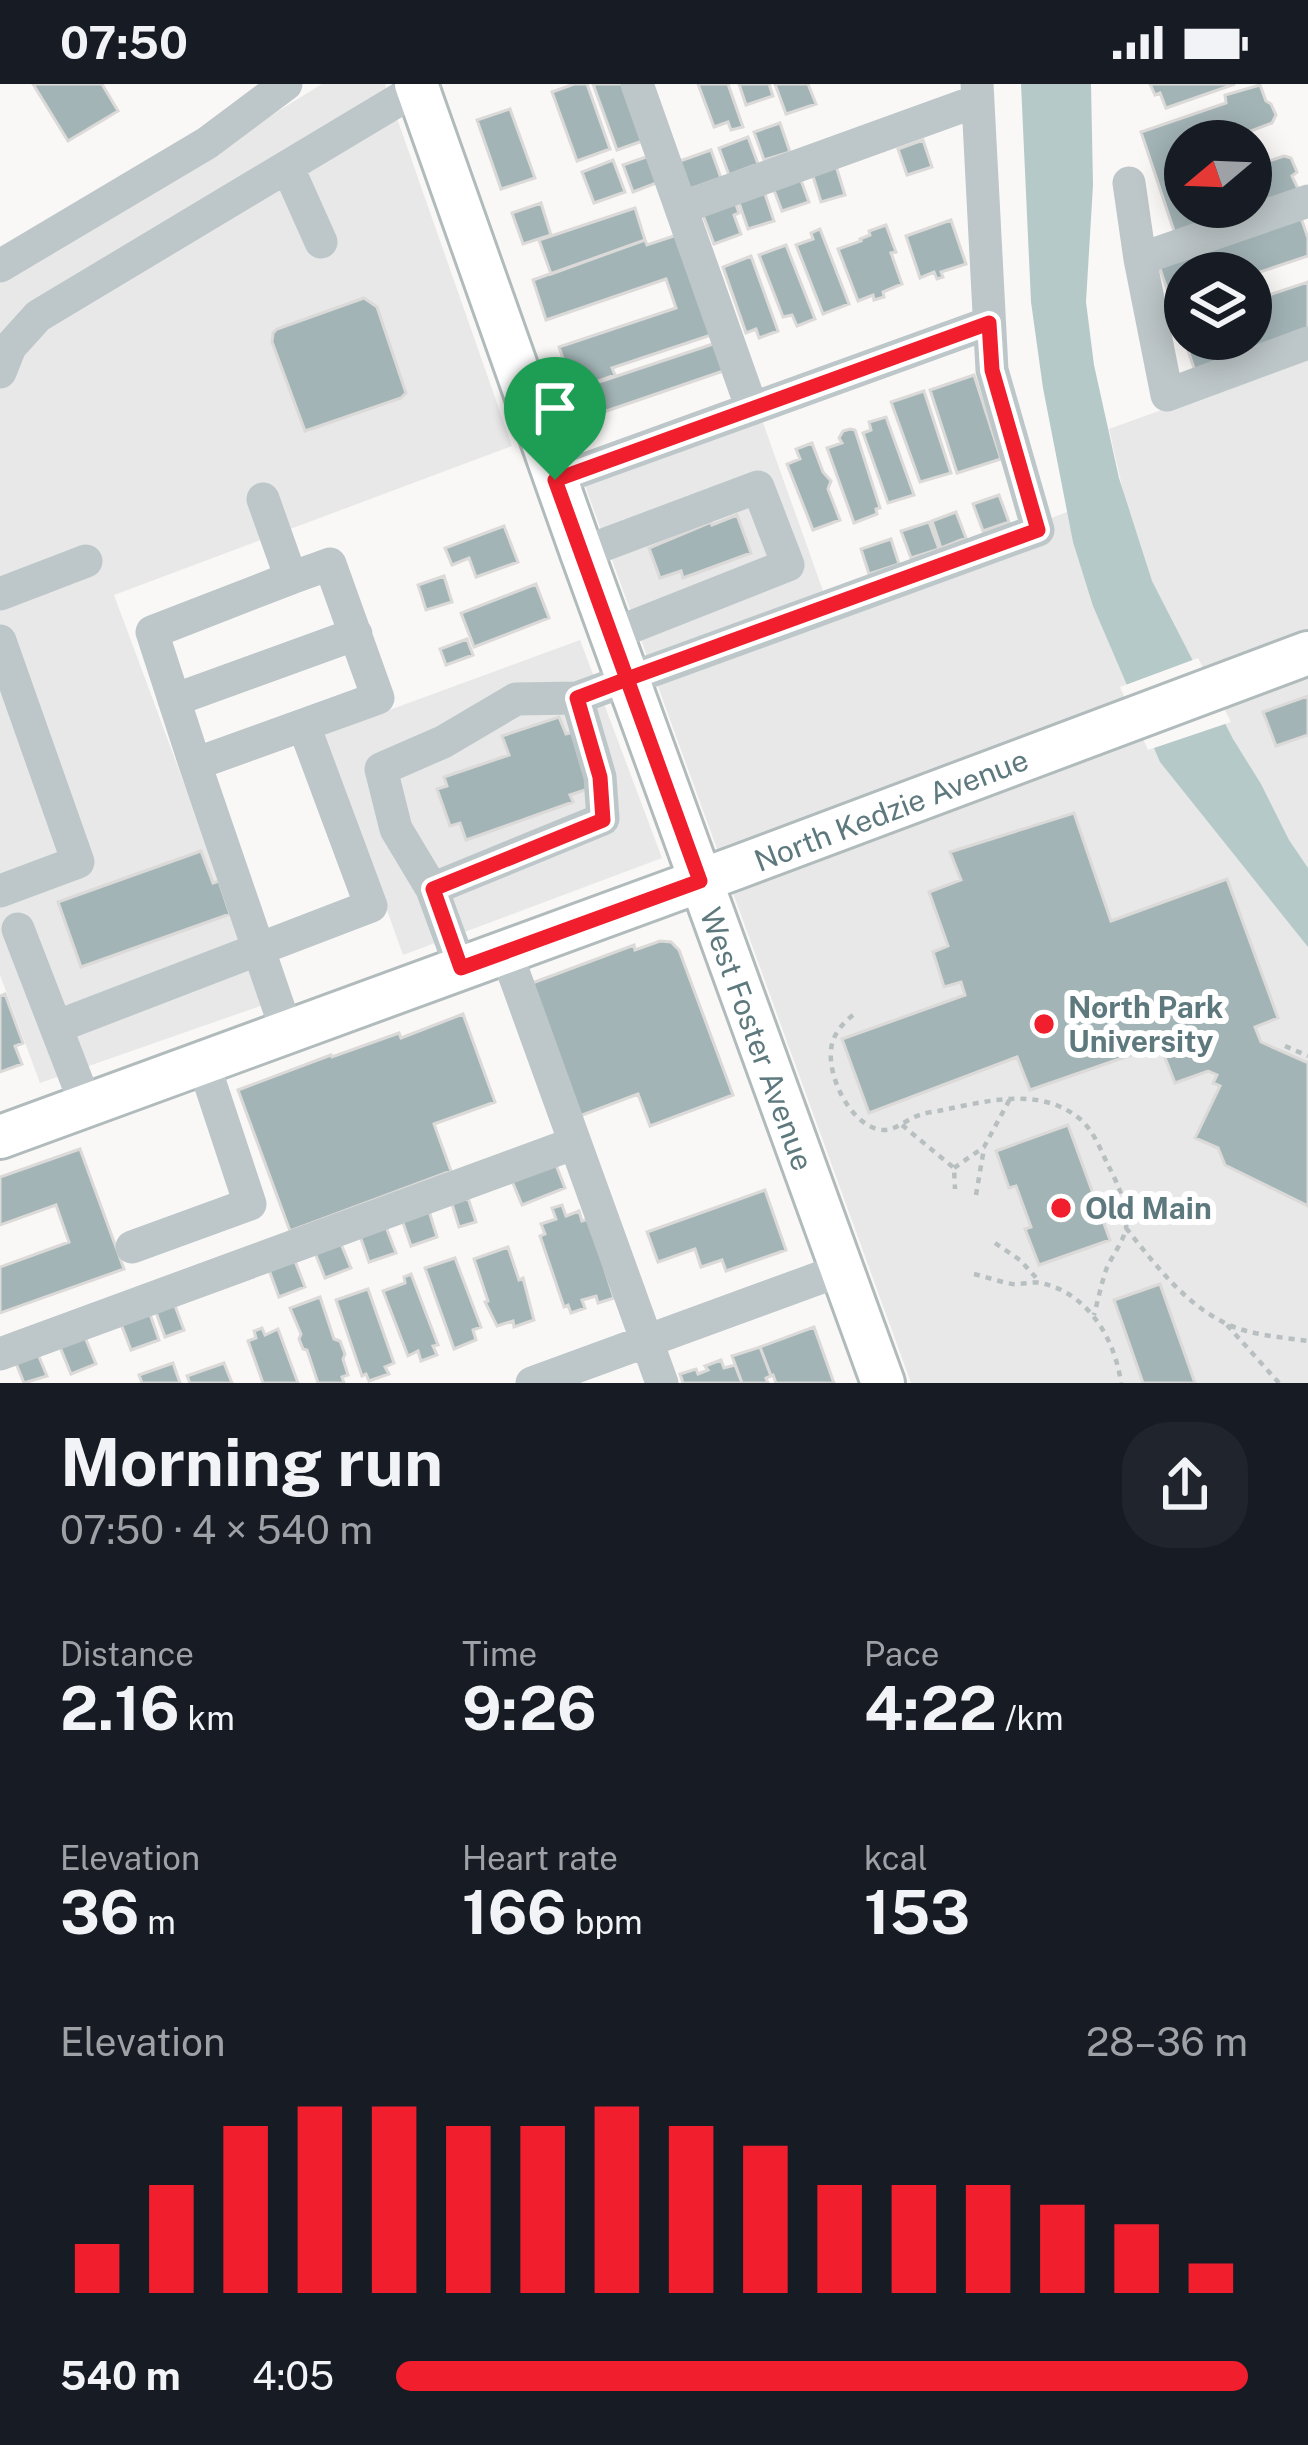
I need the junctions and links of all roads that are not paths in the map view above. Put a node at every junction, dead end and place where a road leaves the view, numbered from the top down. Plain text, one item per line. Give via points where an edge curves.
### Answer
1 (286, 84) edge
2 (637, 84) edge
3 (420, 85) edge
4 (977, 93) edge
5 (288, 168) junction
6 (1129, 182) dead end
7 (1308, 201) edge
8 (681, 208) junction
9 (321, 242) dead end
10 (1140, 259) junction
11 (0, 266) edge
12 (989, 323) junction
13 (1308, 343) edge
14 (0, 372) edge
15 (752, 409) junction
16 (555, 480) junction
17 (263, 499) dead end
18 (582, 553) junction
19 (86, 561) dead end
20 (292, 578) junction
21 (0, 594) edge
22 (356, 634) junction
23 (611, 635) junction
24 (0, 641) edge
25 (1308, 653) edge
26 (627, 679) junction
27 (577, 698) junction
28 (174, 700) junction
29 (304, 726) junction
30 (195, 764) junction
31 (700, 881) junction
32 (433, 889) junction
33 (0, 891) edge
34 (18, 929) dead end
35 (257, 948) junction
36 (506, 952) junction
37 (461, 968) junction
38 (56, 1027) junction
39 (287, 1032) junction
40 (203, 1063) junction
41 (86, 1106) junction
42 (0, 1137) edge
43 (575, 1144) junction
44 (132, 1247) dead end
45 (841, 1270) junction
46 (647, 1341) junction
47 (0, 1354) edge
48 (532, 1383) edge
49 (662, 1383) edge
50 (883, 1383) edge

1 - 11 street via 207,143
2 - 8 street
3 - 5 street
3 - 16 main road, West Foster Avenue
4 - 8 street
4 - 12 street
5 - 9 street
5 - 14 street via 38,316
6 - 10 street
7 - 10 street
8 - 15 street
10 - 13 street via 1167,394
12 - 15 street
12 - 26 street via 992,370 1038,530
15 - 16 street
16 - 18 main road, West Foster Avenue
17 - 20 street
18 - 23 main road, West Foster Avenue
18 - 23 street via 758,487 788,565
19 - 21 street
20 - 22 street via 330,564
20 - 28 street via 152,632
22 - 28 street
22 - 29 street via 378,698
23 - 26 main road, West Foster Avenue
24 - 33 street via 78,862
25 - 31 main road, North Kedzie Avenue
26 - 27 street
26 - 31 main road, West Foster Avenue
27 - 32 street via 600,777 603,820
27 - 32 street via 516,699 381,769 397,829
28 - 30 street
29 - 30 street
29 - 35 street via 370,906
30 - 35 street
31 - 36 main road, North Kedzie Avenue
31 - 45 main road, West Foster Avenue
32 - 37 street
34 - 38 street
35 - 38 street
35 - 39 street
36 - 37 main road, North Kedzie Avenue
36 - 43 street
37 - 39 main road, North Kedzie Avenue
38 - 41 street
39 - 40 main road, North Kedzie Avenue
40 - 41 main road, North Kedzie Avenue
40 - 44 street via 250,1204
41 - 42 main road, North Kedzie Avenue
43 - 46 street
43 - 47 street
45 - 46 street
45 - 50 main road, West Foster Avenue
46 - 48 street
46 - 49 street

